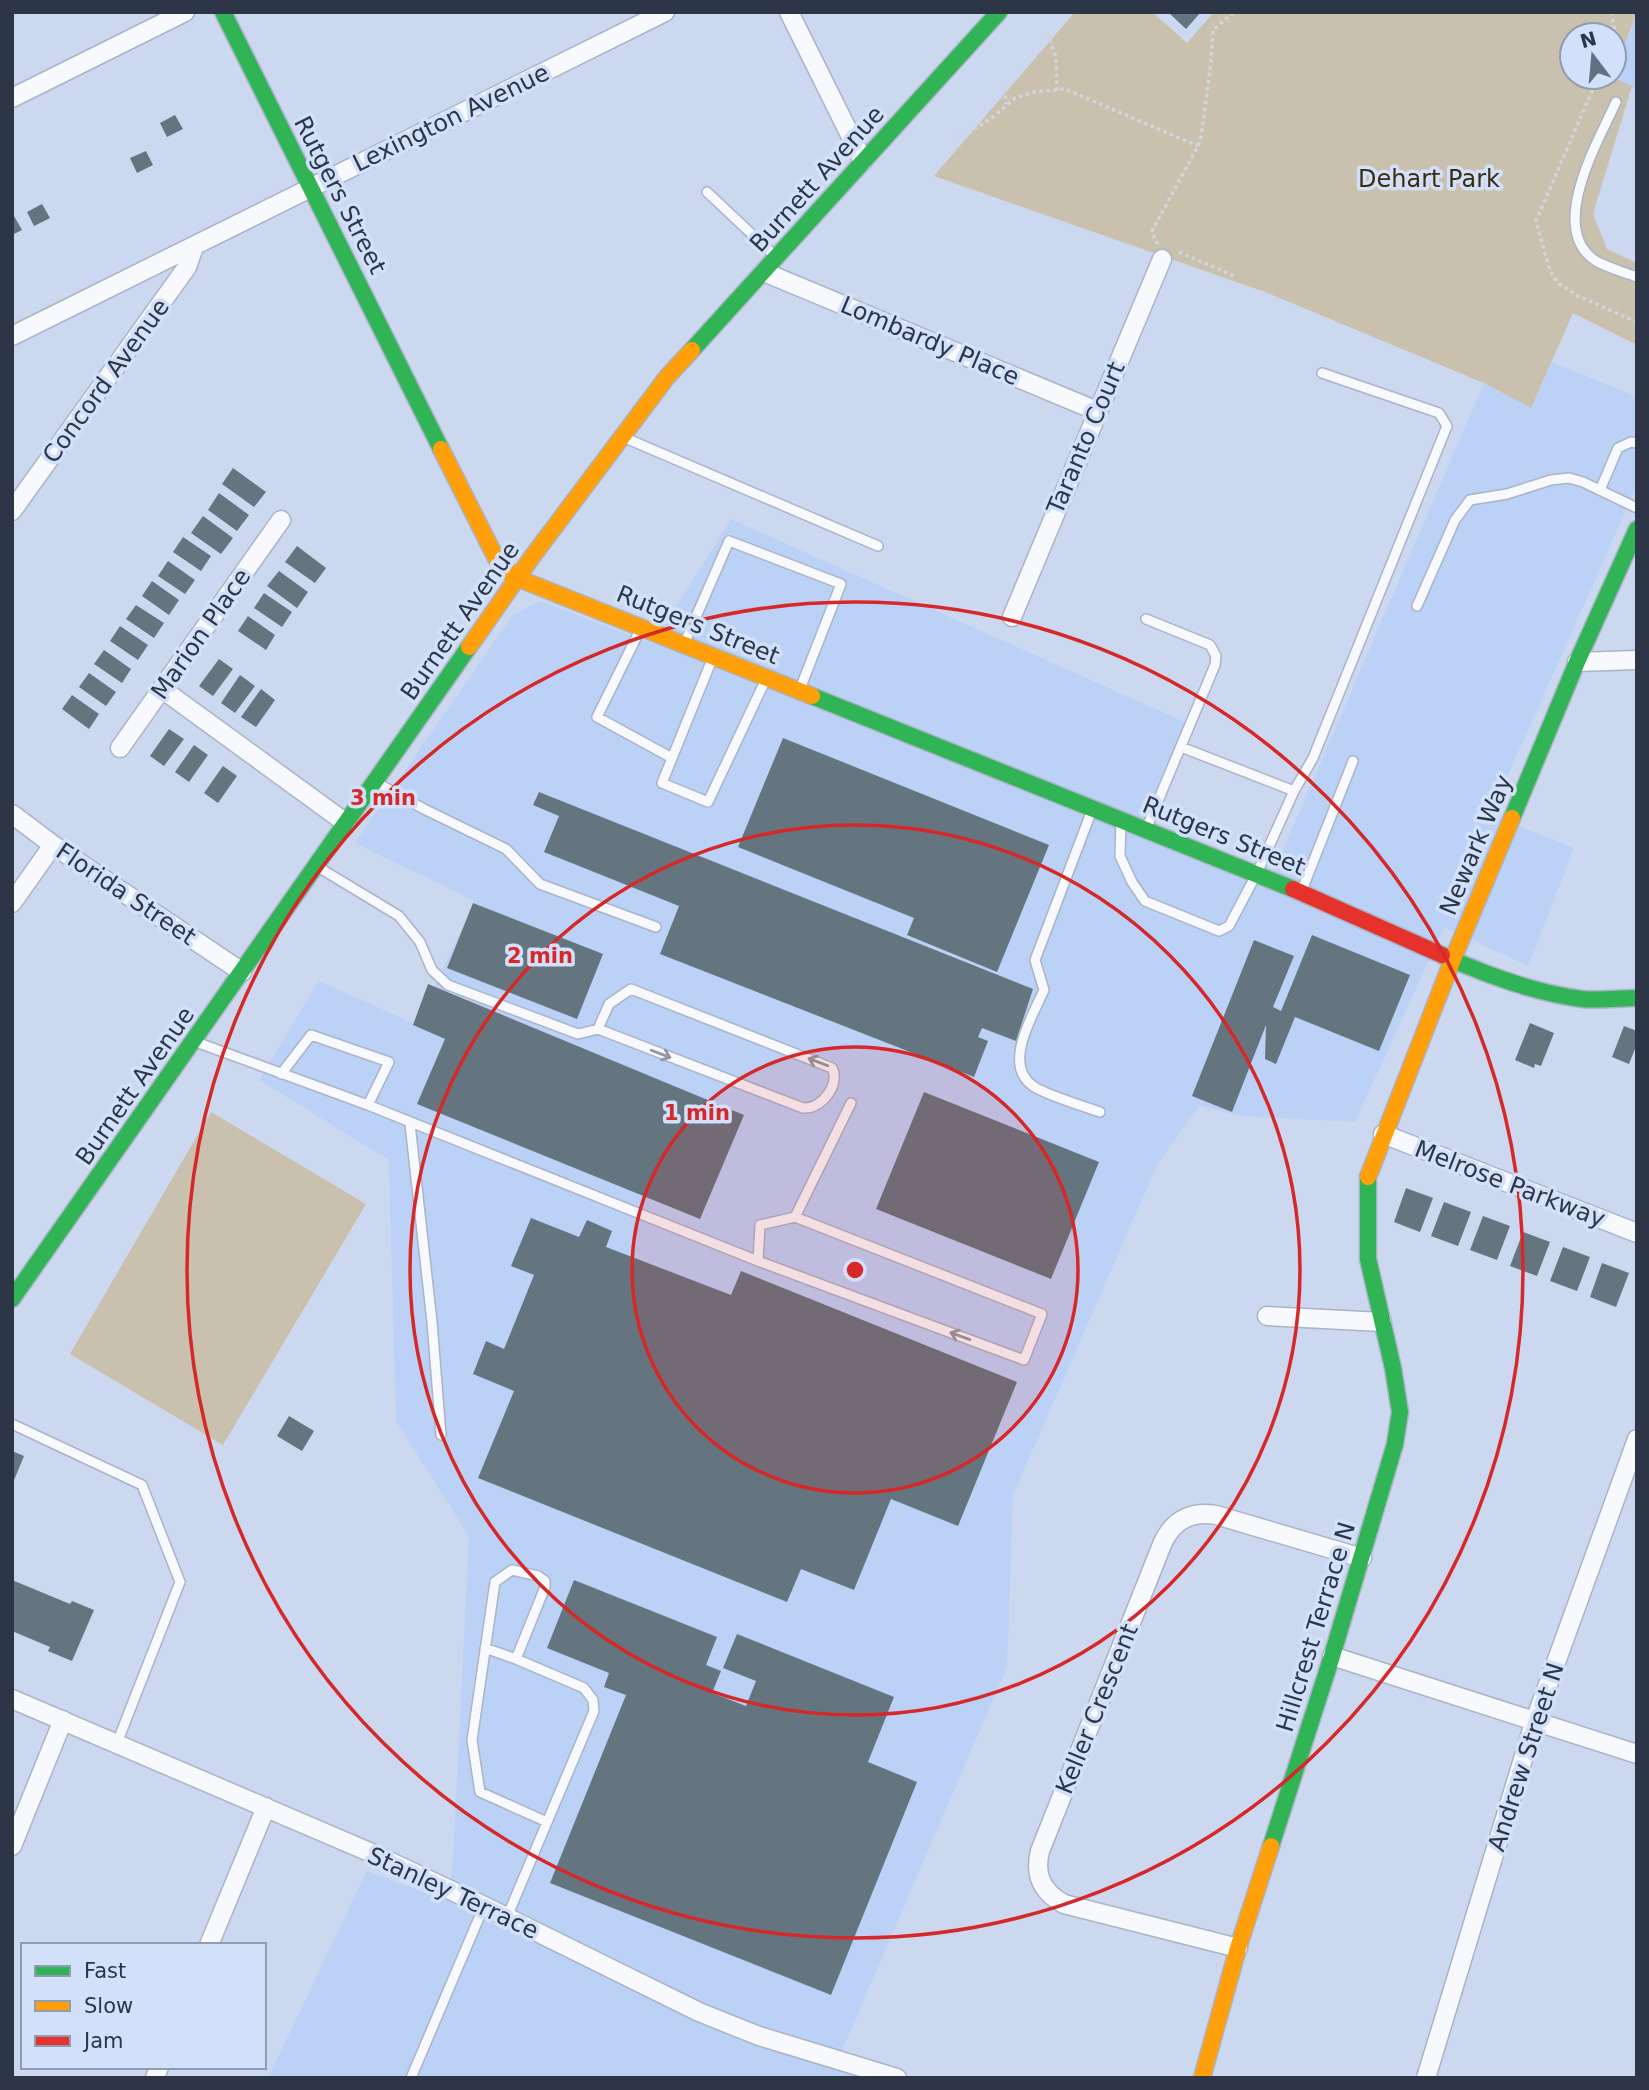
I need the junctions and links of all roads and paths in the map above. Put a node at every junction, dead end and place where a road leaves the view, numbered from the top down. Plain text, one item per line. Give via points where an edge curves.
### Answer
1 (185, 12) edge
2 (223, 12) edge
3 (665, 12) edge
4 (789, 12) edge
5 (999, 12) edge
6 (1234, 12) edge
7 (1047, 33) dead end
8 (1002, 82) dead end
9 (1057, 90) junction
10 (12, 98) edge
11 (1616, 102) dead end
12 (1006, 106) junction
13 (955, 134) dead end
14 (1198, 146) junction
15 (863, 161) junction
16 (309, 188) junction
17 (707, 192) dead end
18 (194, 247) junction
19 (1169, 252) junction
20 (776, 257) junction
21 (764, 272) junction
22 (1234, 276) dead end
23 (1637, 277) edge
24 (12, 337) edge
25 (1322, 373) dead end
26 (1097, 411) junction
27 (621, 437) junction
28 (1637, 443) edge
29 (1600, 490) junction
30 (1637, 508) edge
31 (12, 511) edge
32 (281, 520) dead end
33 (1637, 528) edge
34 (878, 547) dead end
35 (517, 578) junction
36 (1417, 606) dead end
37 (1012, 617) dead end
38 (1146, 619) dead end
39 (642, 626) junction
40 (685, 644) junction
41 (713, 656) junction
42 (1637, 660) edge
43 (1577, 662) junction
44 (767, 677) junction
45 (162, 689) junction
46 (799, 690) junction
47 (1181, 747) junction
48 (120, 748) dead end
49 (672, 758) junction
50 (1353, 761) dead end
51 (376, 782) junction
52 (1294, 790) junction
53 (1093, 808) junction
54 (12, 814) edge
55 (1121, 819) junction
56 (346, 823) junction
57 (1146, 829) junction
58 (53, 845) junction
59 (317, 866) junction
60 (1257, 873) junction
61 (1302, 891) junction
62 (12, 903) edge
63 (656, 927) dead end
64 (1452, 959) junction
65 (242, 972) junction
66 (1637, 998) edge
67 (598, 1029) junction
68 (194, 1042) junction
69 (281, 1074) junction
70 (851, 1103) dead end
71 (368, 1105) junction
72 (1100, 1112) dead end
73 (410, 1124) junction
74 (1382, 1134) junction
75 (1367, 1183) joint
76 (795, 1217) junction
77 (1637, 1233) edge
78 (758, 1261) junction
79 (12, 1299) edge
80 (1267, 1316) dead end
81 (1382, 1322) junction
82 (12, 1424) edge
83 (441, 1435) dead end
84 (1637, 1439) edge
85 (1362, 1558) junction
86 (485, 1648) junction
87 (1332, 1656) junction
88 (516, 1660) junction
89 (12, 1699) edge
90 (63, 1720) junction
91 (1534, 1723) junction
92 (117, 1743) junction
93 (1637, 1754) edge
94 (266, 1807) junction
95 (547, 1822) junction
96 (12, 1846) edge
97 (484, 1906) junction
98 (507, 1917) junction
99 (210, 1943) edge
100 (1238, 1948) junction
101 (411, 2078) edge
102 (897, 2078) edge
103 (1202, 2078) edge
104 (1426, 2078) edge

1 - 10 street
2 - 16 street, Rutgers Street
3 - 16 street, Lexington Avenue
4 - 15 street
5 - 15 street, Burnett Avenue
6 - 14 path via 1213,30
7 - 9 path via 1056,57
8 - 12 path
9 - 12 path via 1034,92
9 - 14 path via 1065,89
11 - 23 lane via 1574,208 1577,232 1595,260
12 - 13 path via 969,134
14 - 19 path via 1152,231 1156,242
15 - 20 street, Burnett Avenue
16 - 18 street, Lexington Avenue
16 - 35 street, Rutgers Street via 499,564
17 - 20 lane
18 - 24 street, Lexington Avenue
18 - 31 street, Concord Avenue via 187,267
19 - 22 path
19 - 26 street, Taranto Court
20 - 21 street, Burnett Avenue
21 - 26 street, Lombardy Place
21 - 27 street, Burnett Avenue via 667,377
25 - 52 lane via 1439,413 1447,426 1312,758
26 - 37 street, Taranto Court
27 - 34 lane
27 - 35 street, Burnett Avenue
28 - 29 lane via 1618,448
29 - 30 lane
29 - 36 lane via 1569,478 1470,500 1455,520
32 - 45 street, Marion Place
33 - 43 street, Newark Way
35 - 39 street, Rutgers Street
35 - 51 street, Burnett Avenue
38 - 47 lane via 1210,646 1216,656
39 - 40 street, Rutgers Street
39 - 49 lane via 597,717
40 - 41 street, Rutgers Street
40 - 46 lane via 729,541 841,584
41 - 44 street, Rutgers Street
41 - 49 lane
42 - 43 street
43 - 64 street, Newark Way
44 - 46 street, Rutgers Street
44 - 49 lane via 708,802 662,783
45 - 48 street, Marion Place
45 - 56 street
46 - 53 street, Rutgers Street
47 - 52 lane
47 - 57 lane
50 - 61 lane
51 - 56 street, Burnett Avenue
51 - 63 lane via 506,849 540,884
52 - 60 lane
53 - 55 street, Rutgers Street
53 - 72 lane via 1034,960 1044,990 1020,1049 1020,1070 1032,1086
54 - 58 street, Florida Street
55 - 57 street, Rutgers Street
55 - 60 lane via 1120,856 1145,901 1219,930 1229,926
56 - 59 street, Burnett Avenue
57 - 60 street, Rutgers Street
58 - 62 street
58 - 65 street, Florida Street
59 - 65 street, Burnett Avenue
59 - 67 lane via 399,916 420,942 432,970 448,985 578,1034
60 - 61 street, Rutgers Street
61 - 64 street, Rutgers Street
64 - 66 street, Rutgers Street via 1531,987 1583,999
64 - 74 street, Newark Way
65 - 68 street, Burnett Avenue
67 -> 67 lane via 803,1108 818,1105 836,1082 832,1068 631,989 609,1004
68 - 69 lane
68 - 79 street, Burnett Avenue
69 - 71 lane
69 - 71 lane via 311,1035 389,1062
70 - 76 lane
71 - 73 lane
73 - 78 lane
73 - 83 lane
74 - 75 street, Newark Way
74 - 77 street, Melrose Parkway
75 - 81 street, Hillcrest Terrace N via 1368,1259
76 - 78 lane via 760,1225
76 -> 78 lane via 1042,1314 1024,1360
80 - 81 street
81 - 85 street, Hillcrest Terrace N via 1400,1412
82 - 92 lane via 142,1485 180,1582
84 - 91 street, Andrew Street N
85 - 87 street, Hillcrest Terrace N
85 - 100 street, Keller Crescent via 1216,1515 1202,1513 1177,1522 1163,1542 1040,1851 1038,1875 1054,1899
86 - 88 lane
86 - 88 lane via 495,1582 512,1570 538,1576 545,1587
86 - 95 lane via 472,1740 480,1792
87 - 91 street
87 - 100 street, Hillcrest Terrace N
88 - 95 lane via 584,1688 593,1700 594,1711
89 - 90 street, Stanley Terrace
90 - 92 street, Stanley Terrace
90 - 96 street
91 - 93 street
91 - 104 street, Andrew Street N
92 - 94 street, Stanley Terrace
94 - 97 street, Stanley Terrace
94 - 99 street
95 - 98 lane
97 - 98 street, Stanley Terrace
97 - 101 lane
98 - 102 street, Stanley Terrace via 699,2012 759,2036
100 - 103 street, Hillcrest Terrace N

